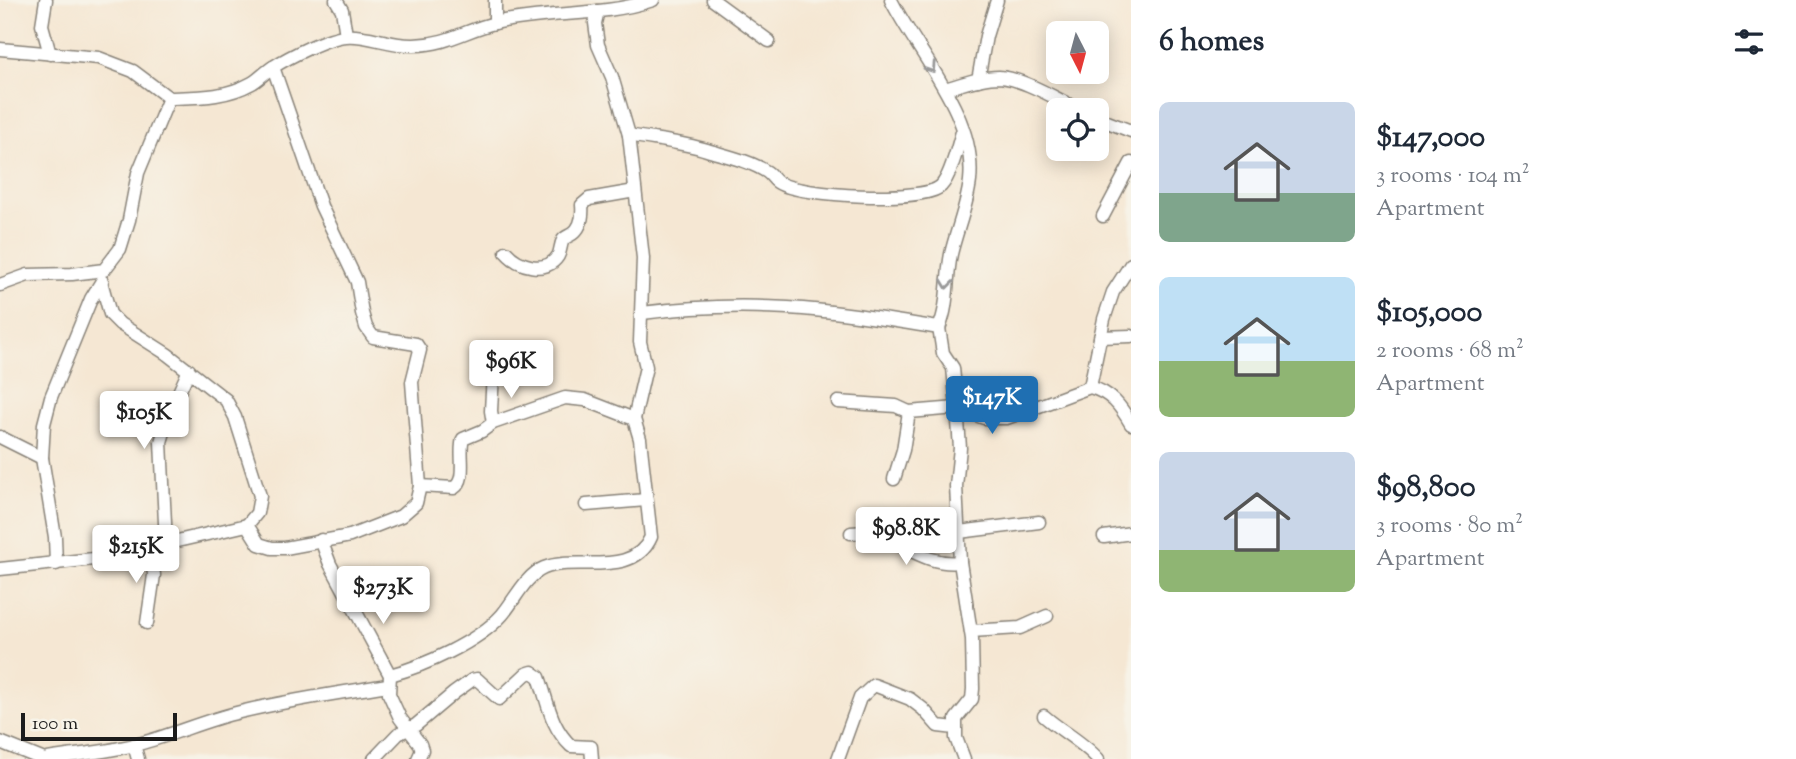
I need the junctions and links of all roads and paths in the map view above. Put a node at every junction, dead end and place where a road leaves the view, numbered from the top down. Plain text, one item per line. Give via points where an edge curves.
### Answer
1 (46, 0) edge
2 (337, 0) edge
3 (495, 0) edge
4 (653, 0) edge
5 (713, 0) edge
6 (996, 0) edge
7 (894, 5) edge
8 (598, 11) junction
9 (495, 23) junction
10 (346, 36) junction
11 (769, 41) dead end
12 (0, 49) edge
13 (50, 54) junction
14 (273, 67) junction
15 (978, 80) junction
16 (945, 89) junction
17 (1054, 98) edge
18 (169, 99) junction
19 (1109, 123) edge
20 (963, 131) junction
21 (1131, 131) edge
22 (629, 135) junction
23 (1131, 163) edge
24 (635, 191) junction
25 (1103, 216) dead end
26 (506, 252) dead end
27 (1131, 264) edge
28 (104, 270) junction
29 (0, 285) edge
30 (102, 285) junction
31 (642, 313) junction
32 (941, 322) junction
33 (1131, 336) edge
34 (1100, 337) junction
35 (189, 370) junction
36 (493, 373) dead end
37 (1090, 387) junction
38 (838, 402) dead end
39 (957, 408) junction
40 (909, 412) junction
41 (634, 419) junction
42 (493, 424) junction
43 (1131, 424) edge
44 (0, 437) edge
45 (42, 458) junction
46 (894, 479) dead end
47 (420, 486) junction
48 (646, 500) junction
49 (586, 505) dead end
50 (1039, 522) dead end
51 (247, 525) junction
52 (851, 533) dead end
53 (958, 533) junction
54 (1131, 533) edge
55 (1104, 537) dead end
56 (321, 540) junction
57 (166, 543) junction
58 (151, 547) junction
59 (960, 562) junction
60 (56, 564) junction
61 (0, 569) edge
62 (1047, 616) dead end
63 (147, 623) dead end
64 (971, 631) junction
65 (389, 680) junction
66 (1044, 716) dead end
67 (955, 728) junction
68 (408, 729) junction
69 (0, 742) edge
70 (134, 745) junction
71 (42, 759) edge
72 (48, 759) edge
73 (138, 759) edge
74 (374, 759) edge
75 (418, 759) edge
76 (592, 759) edge
77 (838, 759) edge
78 (964, 759) edge
79 (1098, 759) edge

1 - 13 street via 42,25
2 - 10 street
3 - 9 street
4 - 8 street
5 - 11 street
6 - 15 street
7 -> 16 street
8 - 9 street
8 - 22 street via 598,45
9 - 10 street via 454,39 417,45
10 - 14 street
12 - 13 street
13 - 18 street via 110,62 133,71
14 - 18 street via 252,83 226,93
14 - 47 street via 321,206 357,282 366,327 373,337 416,344 419,350 412,382
15 - 16 street
15 - 17 street via 1015,80
16 - 20 street
18 - 28 street via 138,173 120,249
19 - 21 street
20 - 22 street via 940,187 898,196 800,189 778,183 769,173 731,157 689,144
20 -> 32 street via 970,178
22 - 24 street
23 - 25 street
24 - 26 street via 589,199 582,205 581,224 563,240 556,259 548,265 513,261
24 - 31 street via 643,258
27 - 34 street via 1113,292
28 - 29 street via 28,275
28 - 30 street
30 - 35 street via 110,314 120,324
30 - 45 street via 51,397
31 - 32 street via 781,307
31 - 41 street via 640,342 646,367
32 - 39 street via 943,353 953,368
33 - 34 street
34 - 37 street
35 - 51 street via 226,400 235,417 260,496 257,513
35 - 57 street via 161,442
36 - 42 street
37 - 39 street via 1007,418 984,418
37 - 43 street via 1113,397
38 - 40 street via 896,406
39 - 40 street
39 - 53 street
40 - 46 street
41 - 42 street via 572,397
41 - 48 street
42 - 47 street via 463,439 459,485 450,489
44 - 45 street
45 - 60 street
47 - 56 street via 416,503 401,516 350,536
48 - 49 street
48 - 65 street via 647,546 626,560 596,566 559,563 541,569 491,626
50 - 53 street
51 - 56 street via 259,544 272,548
51 - 57 street
52 - 59 street via 865,531 944,564
53 - 59 street
54 - 55 street
56 - 65 street
57 - 58 street
58 - 60 street
58 - 63 street via 154,575
59 - 64 street
60 - 61 street
62 - 64 street via 1020,628
64 - 67 street via 973,694
65 - 68 street via 392,700
65 - 70 street via 352,692 243,711
66 - 79 street
67 - 77 street via 935,724 910,699 874,685 860,698
67 - 78 street
68 - 74 street
68 - 75 street via 420,744
68 - 76 street via 472,680 477,679 499,699 532,673 539,677 560,733 571,746 590,746
69 - 71 street
70 - 72 street
70 - 73 street

